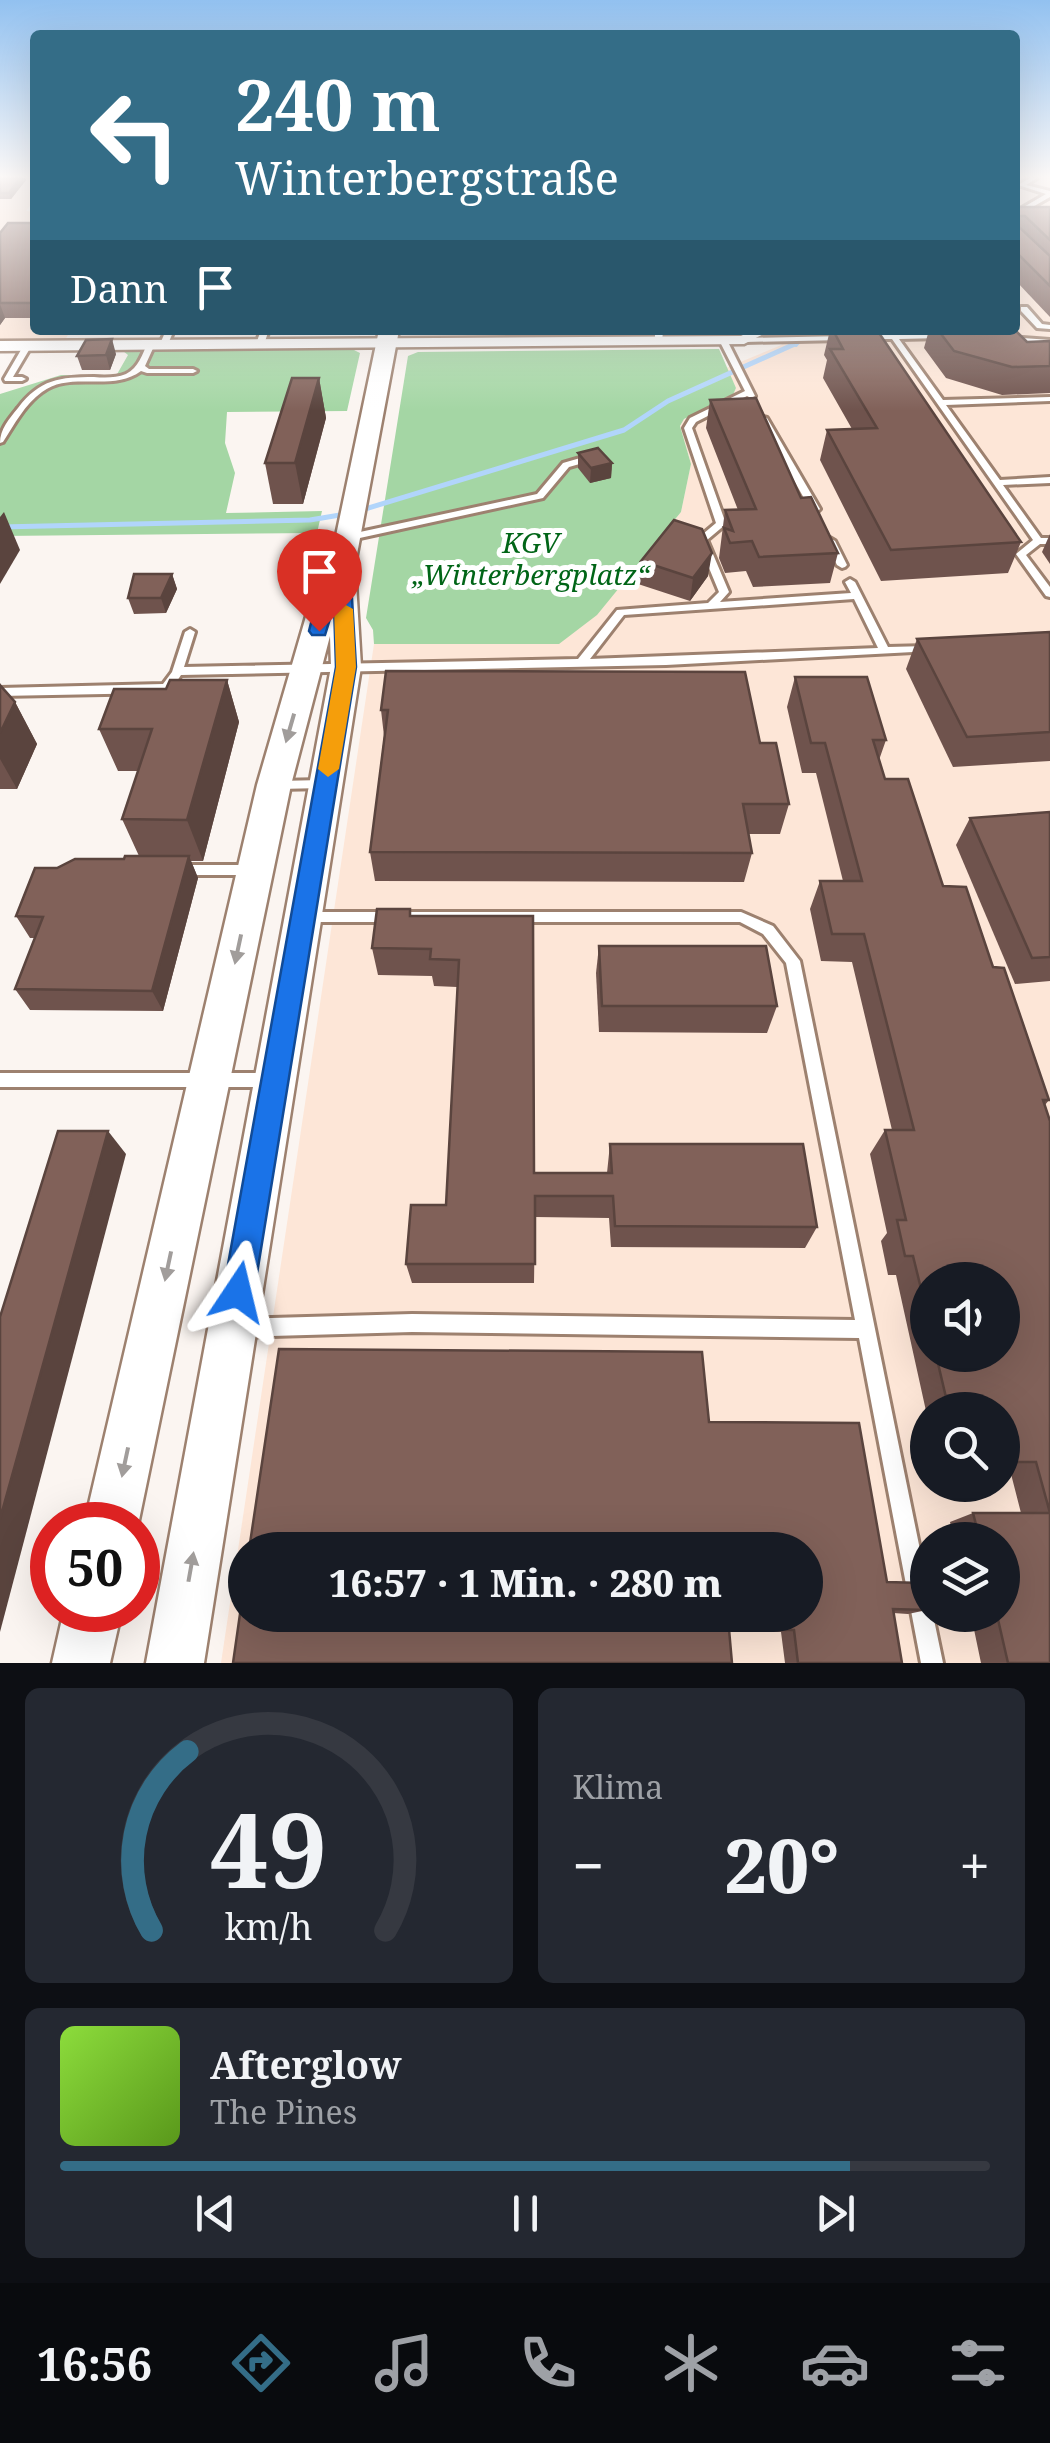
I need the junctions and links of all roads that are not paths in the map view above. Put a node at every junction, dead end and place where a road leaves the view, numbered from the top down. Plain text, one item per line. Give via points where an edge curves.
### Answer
1 (1024, 308) dead end
2 (1050, 327) edge
3 (754, 335) edge
4 (387, 336) edge
5 (659, 336) edge
6 (894, 336) junction
7 (960, 336) edge
8 (263, 337) edge
9 (996, 338) edge
10 (162, 339) edge
11 (723, 340) junction
12 (744, 340) junction
13 (1050, 342) edge
14 (0, 346) edge
15 (28, 346) junction
16 (140, 367) junction
17 (193, 370) dead end
18 (22, 379) dead end
19 (749, 392) junction
20 (1050, 399) edge
21 (941, 403) junction
22 (0, 440) edge
23 (601, 455) edge
24 (1050, 480) edge
25 (997, 483) junction
26 (817, 513) edge
27 (826, 530) edge
28 (347, 532) junction
29 (1044, 541) edge
30 (842, 565) edge
31 (850, 582) dead end
32 (1050, 594) edge
33 (857, 596) junction
34 (711, 606) junction
35 (190, 632) dead end
36 (882, 648) junction
37 (938, 649) edge
38 (582, 662) junction
39 (346, 667) junction
40 (307, 670) junction
41 (177, 672) junction
42 (0, 695) edge
43 (326, 784) junction
44 (274, 785) junction
45 (153, 869) edge
46 (255, 870) junction
47 (303, 917) junction
48 (0, 1080) edge
49 (209, 1080) junction
50 (275, 1080) junction
51 (232, 1328) junction
52 (865, 1329) junction
53 (116, 1502) edge
54 (87, 1632) edge
55 (81, 1663) edge
56 (175, 1663) edge
57 (932, 1663) edge

1 - 2 lane via 1040,326
3 - 12 street
4 - 5 street
4 - 8 street
4 - 28 main road
5 - 11 street
6 - 7 lane
6 - 12 lane
6 - 21 lane
8 - 10 street
9 - 13 lane
10 - 15 street
10 - 16 lane
11 - 12 street
11 - 19 lane
14 - 15 street
15 - 18 lane via 8,379
16 - 17 lane
16 - 22 lane via 127,378 47,385
19 - 26 lane
19 - 34 lane via 688,428 721,524 702,538 724,592
20 - 21 lane
21 - 25 lane
23 - 28 lane via 566,464 540,496
24 - 25 lane
25 - 29 lane
27 - 30 lane
28 - 39 main road
28 - 40 main road
29 - 32 lane via 1021,554
31 - 33 lane
33 - 34 lane
33 - 36 lane
34 - 38 lane via 621,612
35 - 41 lane
36 - 37 lane
36 - 38 lane
38 - 39 lane
39 - 40 lane
39 - 43 main road
40 - 41 lane
40 -> 44 main road
41 - 42 lane via 157,689
43 - 44 lane
43 - 47 main road
44 - 46 main road
45 - 46 lane
46 -> 49 main road
47 - 50 main road
47 - 52 lane via 741,917 768,930 794,961
48 - 49 lane
49 - 50 lane
49 -> 53 main road
50 - 51 main road
51 - 52 lane via 412,1323
56 -> 51 main road
52 - 57 lane
54 - 55 main road

